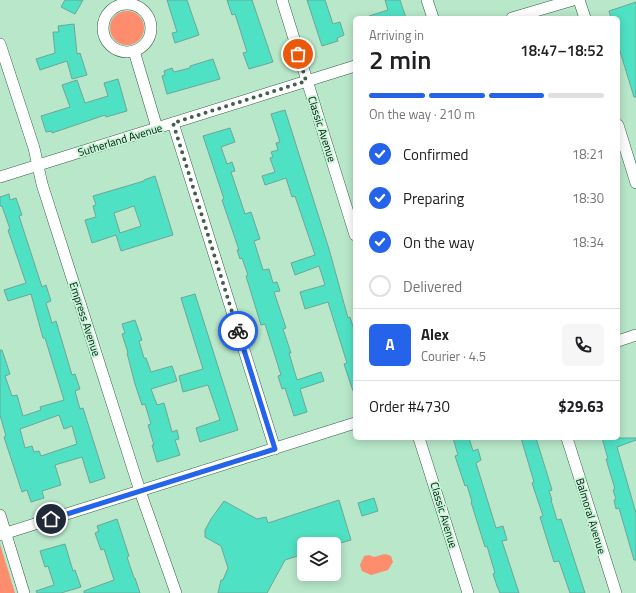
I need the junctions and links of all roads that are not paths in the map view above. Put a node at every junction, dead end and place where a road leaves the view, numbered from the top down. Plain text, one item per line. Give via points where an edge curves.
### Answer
1 (282, 0) edge
2 (427, 0) edge
3 (573, 0) edge
4 (579, 0) edge
5 (432, 16) edge
6 (519, 16) edge
7 (584, 16) edge
8 (0, 44) edge
9 (134, 51) junction
10 (353, 67) edge
11 (306, 81) junction
12 (173, 123) junction
13 (157, 128) junction
14 (620, 131) edge
15 (38, 166) junction
16 (0, 177) edge
17 (636, 183) edge
18 (353, 229) edge
19 (636, 335) edge
20 (620, 340) edge
21 (353, 424) edge
22 (420, 440) edge
23 (568, 440) edge
24 (275, 449) junction
25 (140, 491) junction
26 (0, 515) edge
27 (3, 534) edge
28 (24, 593) edge
29 (176, 593) edge
30 (468, 593) edge
31 (616, 593) edge

1 - 11 street, Classic Avenue
2 - 5 street
3 - 6 street
4 - 7 street
8 - 15 street, Empress Avenue
9 - 9 street via 147,41 151,26 149,18 138,6 122,4 109,12 103,26 104,34 112,47 119,51
9 - 13 street
10 - 11 street, Sutherland Avenue
11 - 12 street, Sutherland Avenue
11 - 18 street, Classic Avenue
12 - 13 street, Sutherland Avenue
12 - 24 street
13 - 15 street, Sutherland Avenue
14 - 17 street
15 - 16 street, Sutherland Avenue
15 - 25 street, Empress Avenue
19 - 20 street
21 - 24 street
22 - 30 street, Classic Avenue
23 - 31 street, Balmoral Avenue
24 - 25 street
25 - 27 street
25 - 29 street, Empress Avenue
26 - 27 street
27 - 28 street

